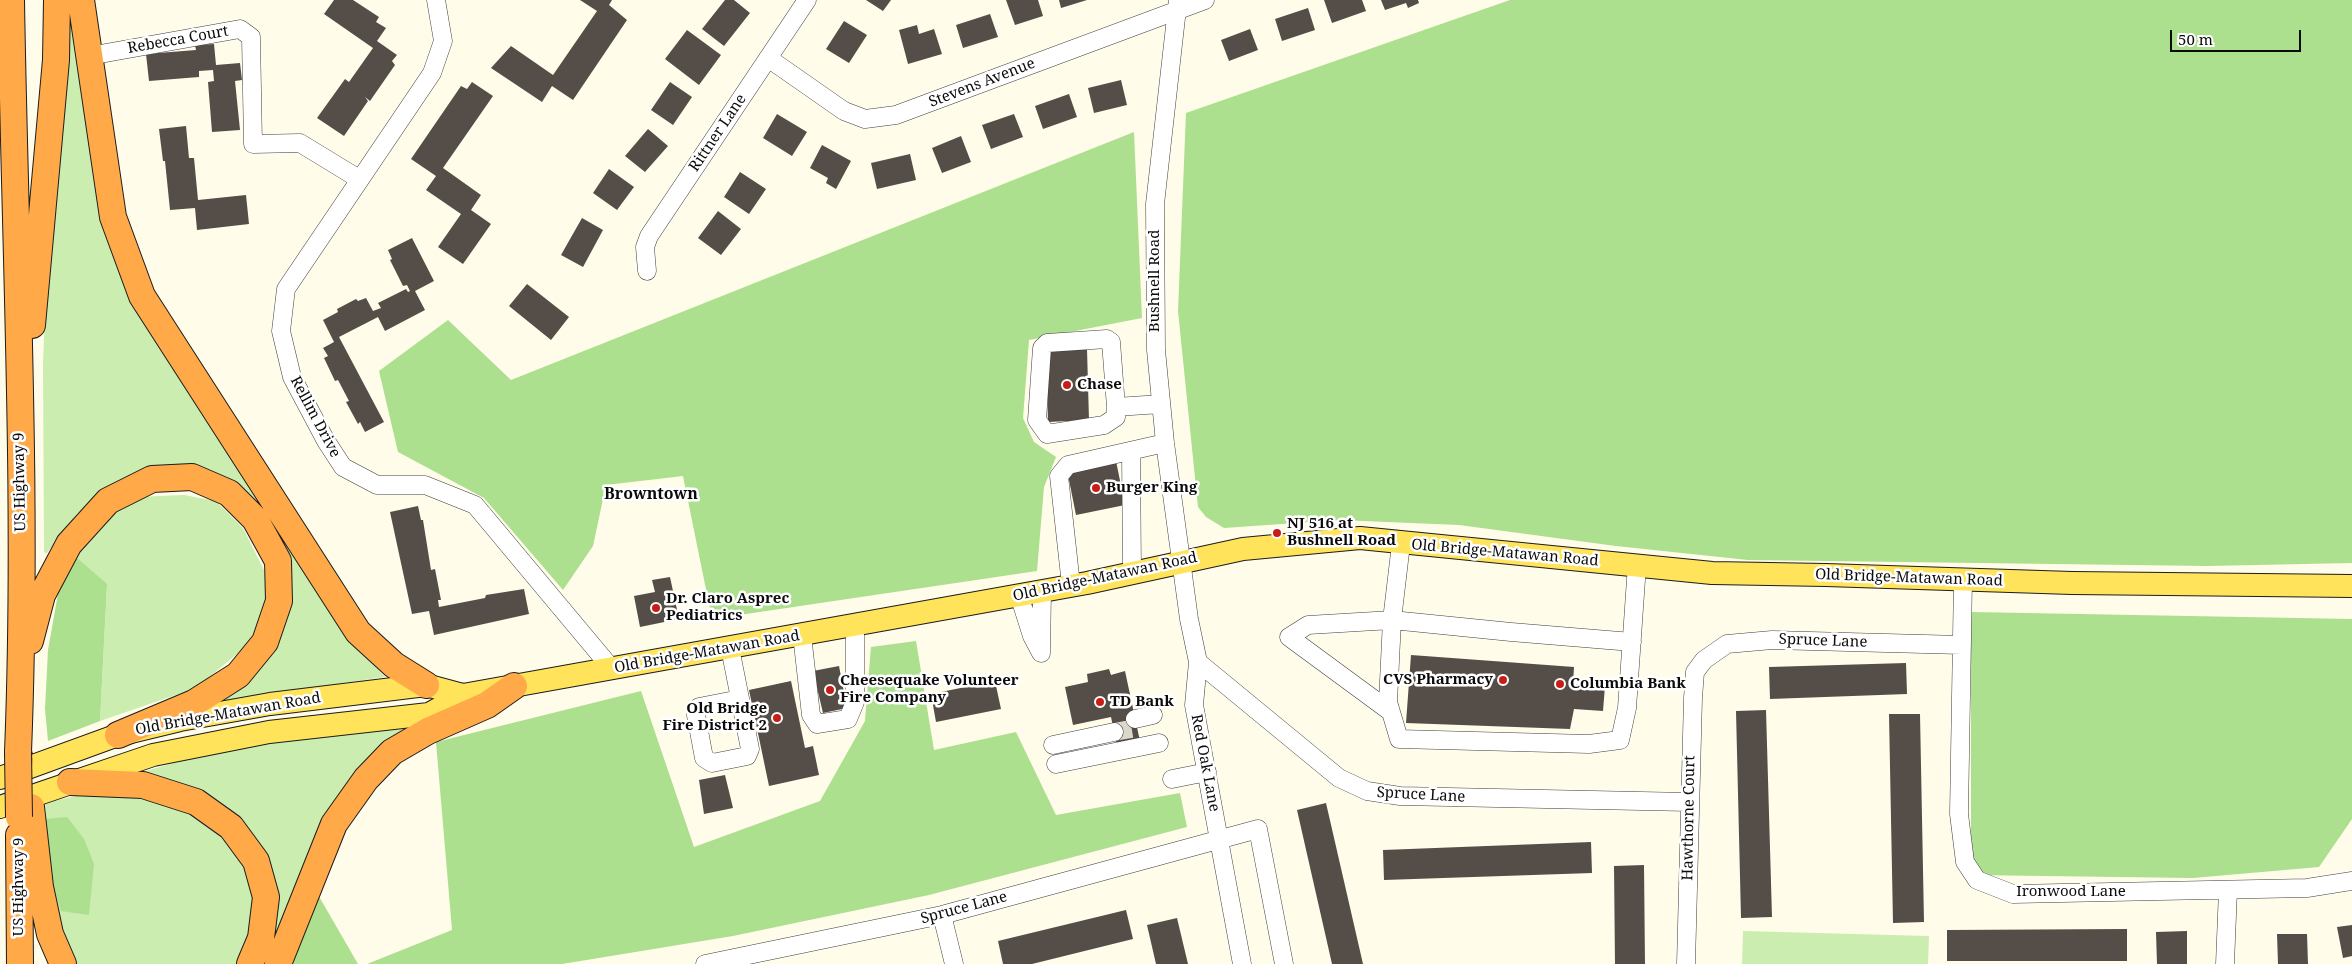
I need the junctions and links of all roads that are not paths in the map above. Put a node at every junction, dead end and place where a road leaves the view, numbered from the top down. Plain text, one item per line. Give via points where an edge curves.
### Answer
1 (11, 0) edge
2 (57, 0) edge
3 (81, 0) edge
4 (436, 0) edge
5 (807, 0) edge
6 (1205, 0) edge
7 (1178, 5) edge
8 (89, 56) junction
9 (768, 58) junction
10 (359, 179) junction
11 (647, 271) dead end
12 (1161, 404) junction
13 (1116, 407) junction
14 (1165, 443) junction
15 (1131, 451) junction
16 (20, 468) junction
17 (1401, 544) junction
18 (1182, 561) junction
19 (1637, 565) junction
20 (1132, 573) junction
21 (1963, 580) junction
22 (1071, 586) junction
23 (2352, 586) edge
24 (1042, 591) junction
25 (1018, 595) junction
26 (1392, 620) junction
27 (855, 625) junction
28 (802, 635) junction
29 (1632, 642) junction
30 (1962, 645) junction
31 (730, 648) junction
32 (1198, 662) junction
33 (612, 669) junction
34 (1694, 672) joint
35 (21, 678) junction
36 (426, 685) junction
37 (514, 686) junction
38 (463, 695) junction
39 (740, 699) dead end
40 (1391, 712) junction
41 (1137, 728) tunnel mouth
42 (1114, 732) tunnel mouth
43 (118, 735) junction
44 (1208, 772) junction
45 (0, 778) edge
46 (1172, 779) dead end
47 (70, 782) junction
48 (1689, 802) junction
49 (17, 812) edge
50 (1220, 837) junction
51 (2352, 881) edge
52 (2228, 890) junction
53 (942, 915) junction
54 (743, 960) edge
55 (20, 964) edge
56 (64, 964) edge
57 (250, 964) edge
58 (278, 964) edge
59 (705, 964) edge
60 (954, 964) edge
61 (1242, 964) edge
62 (1284, 964) edge
63 (1686, 964) edge
64 (2225, 964) edge

1 - 16 highway, US Highway 9
2 - 16 highway via 56,60
3 - 8 highway
4 - 10 street, Rellim Drive via 443,41 438,61
5 - 9 street, Rittner Lane
6 - 7 street, Stevens Avenue
7 - 9 street, Stevens Avenue via 896,115 873,118 865,119 844,111
7 - 12 street, Bushnell Road via 1154,204 1156,350
8 - 10 street, Rebecca Court via 240,29 251,37 252,144 300,143
8 - 36 highway via 113,217 142,296 358,632 394,666
9 - 11 street, Rittner Lane via 649,236 645,247
10 - 33 street, Rellim Drive via 286,290 281,332 292,378 343,467 377,485 425,485 476,505
12 - 13 street
12 - 14 street, Bushnell Road
13 - 13 street via 1111,342 1107,339 1047,344 1042,348 1036,420 1046,434 1104,425 1116,417
14 - 15 street
14 - 18 street, Bushnell Road
15 - 20 street
15 - 22 street via 1068,465 1060,476
16 - 35 highway, US Highway 9
17 - 18 main road, Old Bridge-Matawan Road via 1360,538 1243,549
17 - 19 main road, Old Bridge-Matawan Road via 1465,547
17 - 26 street
18 - 20 main road, Old Bridge-Matawan Road
18 - 32 street, Red Oak Lane
19 - 21 main road, Old Bridge-Matawan Road via 1712,573
19 - 29 street
20 - 22 main road, Old Bridge-Matawan Road
21 - 23 main road, Old Bridge-Matawan Road
21 - 30 street, Ironwood Lane
22 - 24 main road, Old Bridge-Matawan Road
24 - 25 main road, Old Bridge-Matawan Road
24 - 25 street via 1041,653
25 - 27 main road, Old Bridge-Matawan Road
26 - 29 street
26 - 40 street via 1388,702
26 - 40 street via 1308,624 1289,637
27 - 28 main road, Old Bridge-Matawan Road
27 - 28 street via 855,702 848,719 817,724 811,715
28 - 31 main road, Old Bridge-Matawan Road
29 - 40 street via 1627,708 1620,740 1589,744 1399,739
30 - 34 street, Spruce Lane via 1772,640 1727,644 1704,660
30 - 52 street, Ironwood Lane via 1960,814 1965,862 1977,880 2012,894
31 - 33 main road, Old Bridge-Matawan Road
31 - 39 street
32 - 44 street, Red Oak Lane via 1194,705
32 - 48 street, Spruce Lane via 1339,778 1367,791 1400,796
33 - 37 main road, Old Bridge-Matawan Road
34 - 48 street, Hawthorne Court
35 - 43 highway via 42,595 69,544 108,502 152,479 192,477 229,493 254,519 278,561 279,601 264,642 231,680 194,703
35 - 49 highway, US Highway 9, bridge
36 - 38 main road, Old Bridge-Matawan Road
36 - 43 main road, Old Bridge-Matawan Road via 270,704
37 - 38 main road, Old Bridge-Matawan Road
37 - 58 highway via 487,706 428,731 392,752 366,779 334,824
38 - 47 main road, Old Bridge-Matawan Road via 429,714 260,734 154,755
41 - 42 street via 1156,729 1054,749
43 - 45 main road, Old Bridge-Matawan Road
44 - 46 street
44 - 50 street, Red Oak Lane
47 - 49 main road, Old Bridge-Matawan Road
47 - 57 highway via 143,785 196,802 231,827 256,861 266,897 261,938
48 - 63 street, Hawthorne Court
49 - 55 highway, US Highway 9
49 - 56 highway via 34,852 50,934
50 - 53 street, Spruce Lane
50 - 61 street, Red Oak Lane
50 - 62 street, Spruce Lane via 1258,829
51 - 52 street, Ironwood Lane via 2307,888
52 - 64 street
53 - 54 street, Spruce Lane
53 - 60 street
54 - 59 street, Spruce Lane

